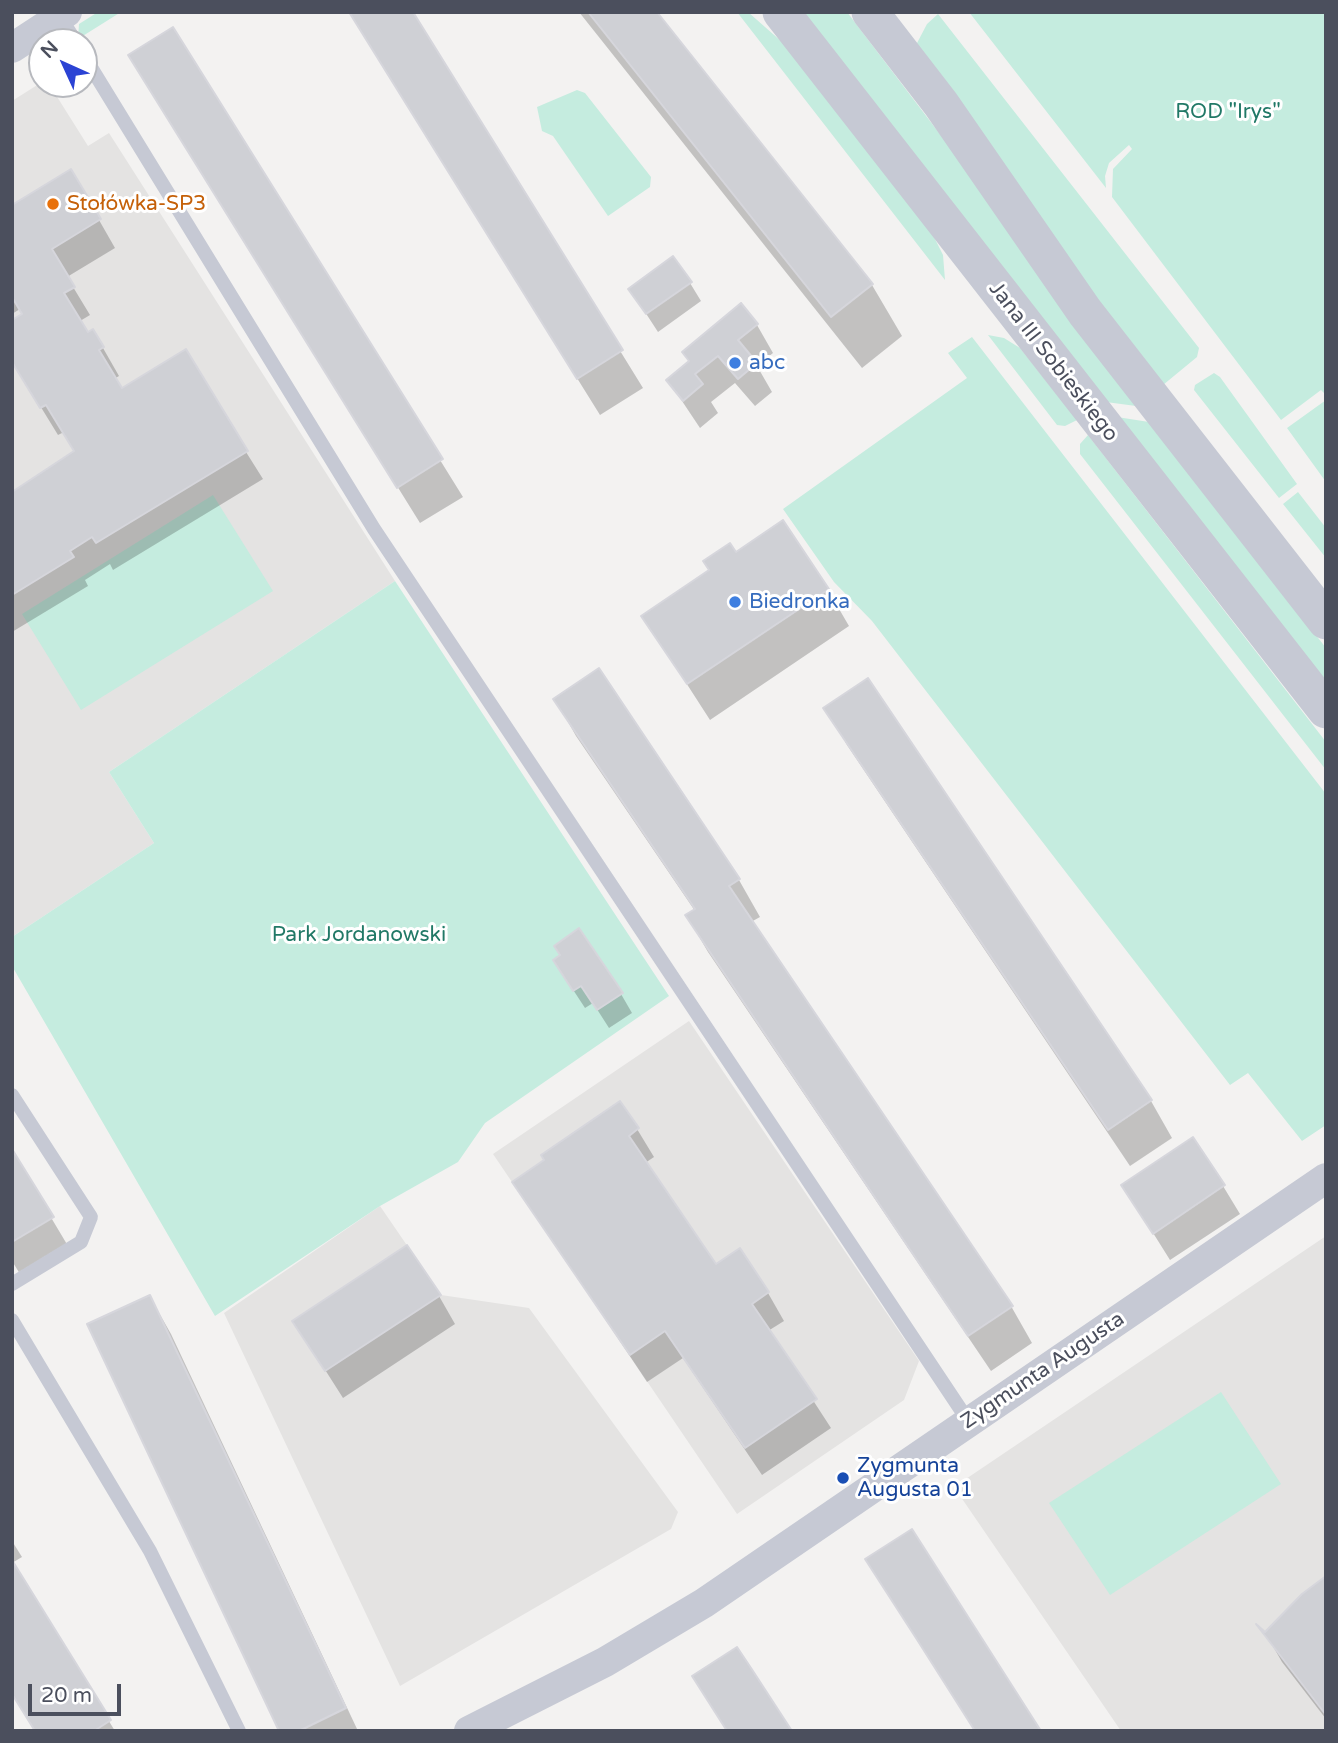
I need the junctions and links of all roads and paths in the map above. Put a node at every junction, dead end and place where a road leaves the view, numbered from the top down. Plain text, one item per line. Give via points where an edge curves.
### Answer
1 (781, 12) edge
2 (870, 12) edge
3 (63, 15) edge
4 (12, 48) edge
5 (98, 79) edge
6 (1326, 621) edge
7 (1326, 710) edge
8 (12, 1095) edge
9 (1326, 1178) edge
10 (12, 1284) edge
11 (12, 1320) edge
12 (969, 1422) junction
13 (239, 1731) edge
14 (469, 1731) edge

1 - 7 street, Jana III Sobieskiego
2 - 6 street via 941,104 1085,312
3 - 4 street
5 - 12 lane via 368,521
8 - 10 lane via 91,1217 81,1242
9 - 12 street, Zygmunta Augusta
11 - 13 lane via 150,1551
12 - 14 street, Zygmunta Augusta via 705,1603 605,1662

